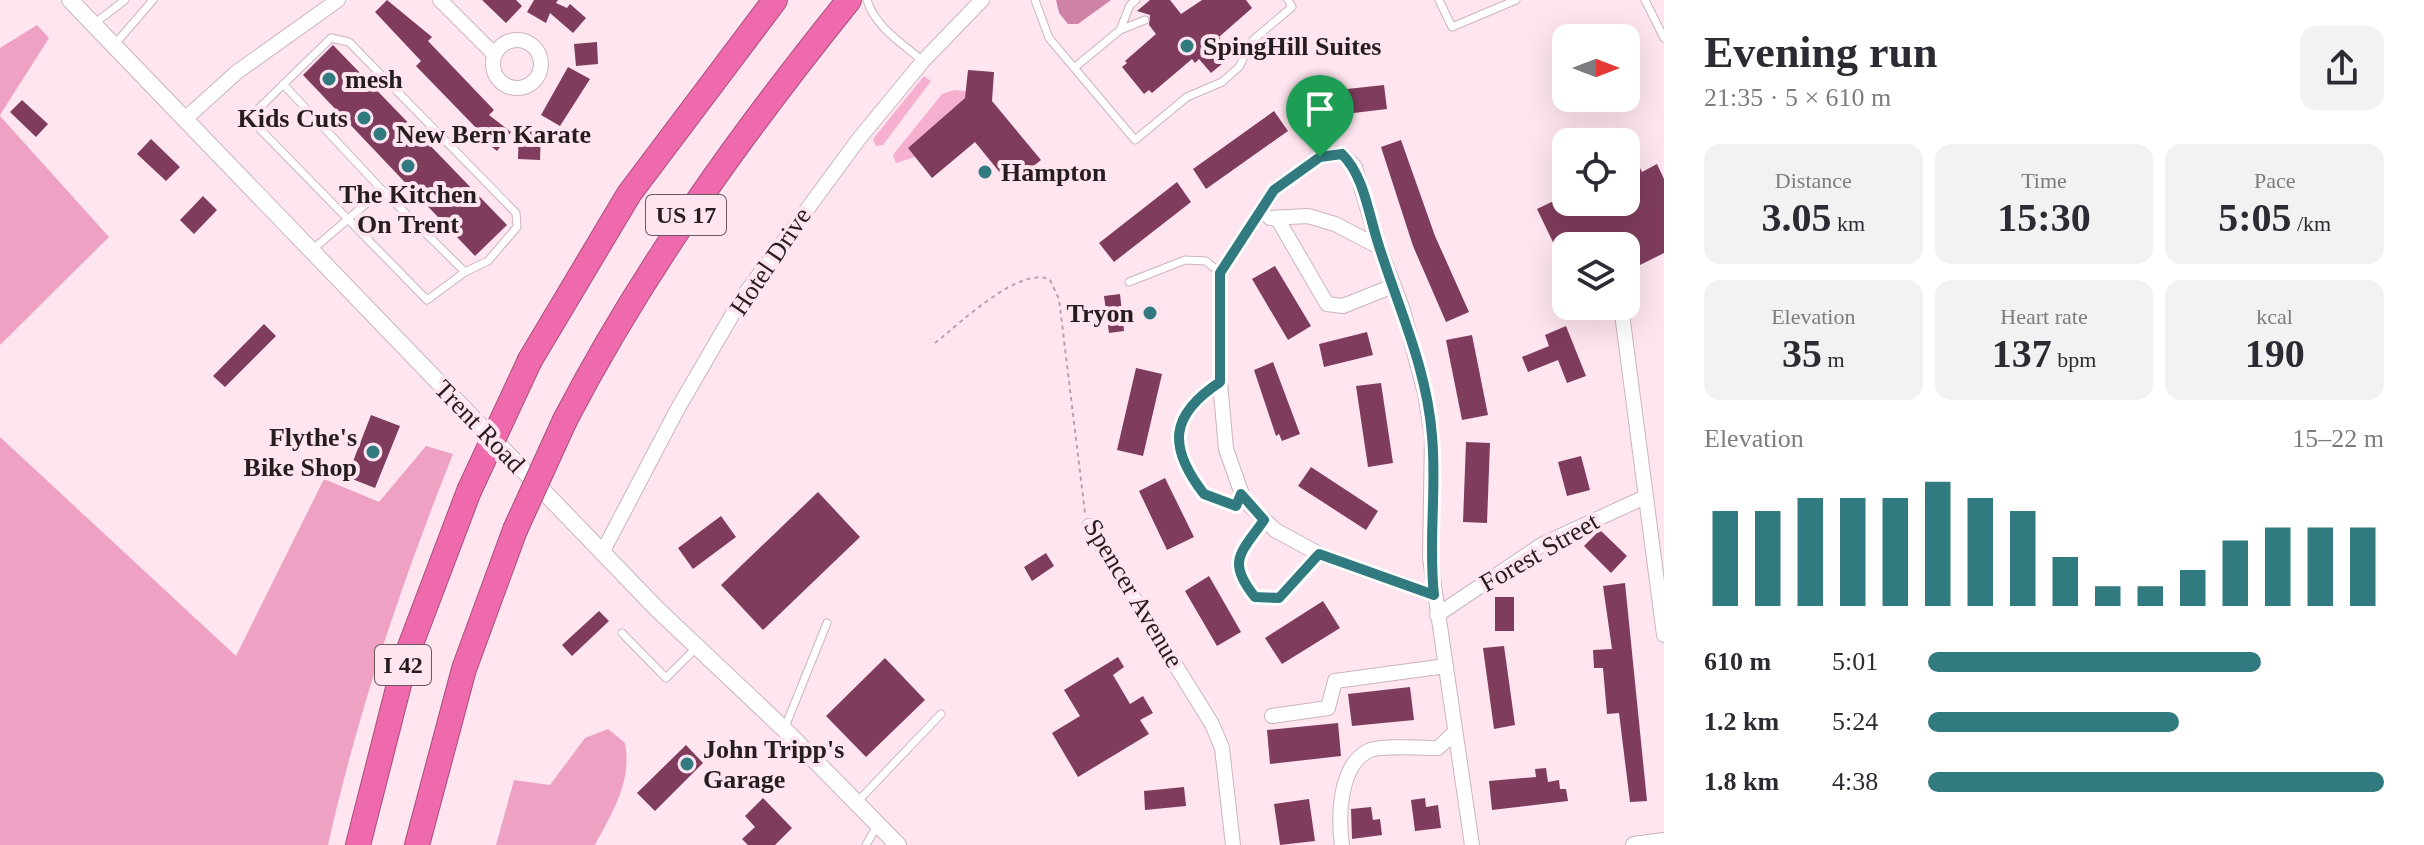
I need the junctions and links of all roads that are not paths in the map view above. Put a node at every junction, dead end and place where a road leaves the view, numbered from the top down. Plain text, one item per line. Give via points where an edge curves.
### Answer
1 (70, 0) edge
2 (125, 0) edge
3 (153, 0) edge
4 (338, 0) edge
5 (440, 0) edge
6 (773, 0) edge
7 (849, 0) edge
8 (866, 0) edge
9 (982, 0) edge
10 (1035, 0) edge
11 (1136, 0) edge
12 (1288, 0) edge
13 (1439, 0) edge
14 (1516, 0) edge
15 (1645, 0) edge
16 (451, 6) edge
17 (1145, 20) dead end
18 (93, 24) junction
19 (831, 30) junction
20 (1120, 30) junction
21 (1664, 38) edge
22 (113, 45) junction
23 (495, 55) dead end
24 (923, 61) junction
25 (1074, 68) junction
26 (283, 84) junction
27 (185, 119) junction
28 (382, 190) junction
29 (1258, 217) junction
30 (1277, 218) junction
31 (349, 219) junction
32 (1379, 247) junction
33 (312, 250) junction
34 (465, 272) junction
35 (1220, 273) junction
36 (1129, 282) dead end
37 (1393, 286) junction
38 (1623, 320) edge
39 (1220, 382) junction
40 (1241, 494) junction
41 (1645, 497) junction
42 (1264, 520) junction
43 (1089, 526) road end
44 (602, 553) junction
45 (1319, 554) junction
46 (1434, 595) junction
47 (1437, 615) junction
48 (827, 623) dead end
49 (622, 633) dead end
50 (1664, 635) edge
51 (697, 647) junction
52 (1446, 666) junction
53 (941, 714) dead end
54 (1272, 716) dead end
55 (784, 729) junction
56 (1455, 732) junction
57 (857, 803) junction
58 (877, 825) junction
59 (1664, 841) edge
60 (358, 845) edge
61 (417, 845) edge
62 (866, 845) edge
63 (898, 845) edge
64 (1233, 845) edge
65 (1342, 845) edge
66 (1472, 845) edge
67 (1634, 845) edge

1 - 18 street, Trent Road
2 - 18 lane
3 - 22 lane
4 - 27 street via 237,72
5 - 16 street
6 - 60 highway, I 42, bridge via 629,194 530,360 469,491 406,657
7 - 19 highway
8 - 19 highway
8 - 24 lane via 889,32
9 - 24 street, Hotel Drive
10 - 25 lane via 1049,38
11 - 20 lane
12 - 25 lane via 1292,7 1253,40 1239,67 1222,82 1187,97 1135,140
13 - 14 lane via 1452,27
15 - 21 lane
16 - 23 street
17 - 20 lane
18 - 22 street, Trent Road
19 - 61 highway, US 17, bridge via 759,113 662,250 565,420 515,530 464,669
20 - 25 lane
22 - 27 street, Trent Road
24 - 44 street, Hotel Drive via 797,219 742,298
26 - 28 lane
26 - 31 lane via 249,118
26 - 34 lane via 331,38 349,42 516,213 517,227 488,261
27 - 33 street, Trent Road
28 - 31 lane
28 - 34 lane
29 - 30 street
29 - 32 street via 1274,190 1297,172 1320,157 1342,154 1355,167
29 - 35 street
30 - 32 street via 1308,216
30 - 37 street via 1327,304 1343,306
31 - 33 lane
31 - 34 lane via 427,300
32 - 37 street
33 - 44 street, Trent Road
35 - 36 lane via 1206,261 1185,260
35 - 39 street
37 - 46 street via 1425,393 1432,436
38 - 41 street
39 - 40 street via 1226,449
39 - 40 lane via 1185,411 1179,444 1204,494 1236,506
40 - 42 street
41 - 47 street, Forest Street via 1543,544
41 - 50 street
42 - 45 street
42 - 45 lane via 1238,557 1237,571 1255,597 1279,598
43 - 64 street, Spencer Avenue via 1212,724 1222,748
44 - 51 street, Trent Road
45 - 46 street
46 - 47 street
47 - 52 street
48 - 55 lane
49 - 51 lane via 666,678
51 - 55 street, Trent Road
52 - 54 street via 1335,681 1328,708
52 - 56 street
53 - 57 lane
55 - 57 street, Trent Road
56 - 65 street via 1438,748 1369,750 1355,763 1344,787
56 - 66 street
57 - 58 street, Trent Road
58 - 62 lane
58 - 63 street, Trent Road
59 - 67 street

